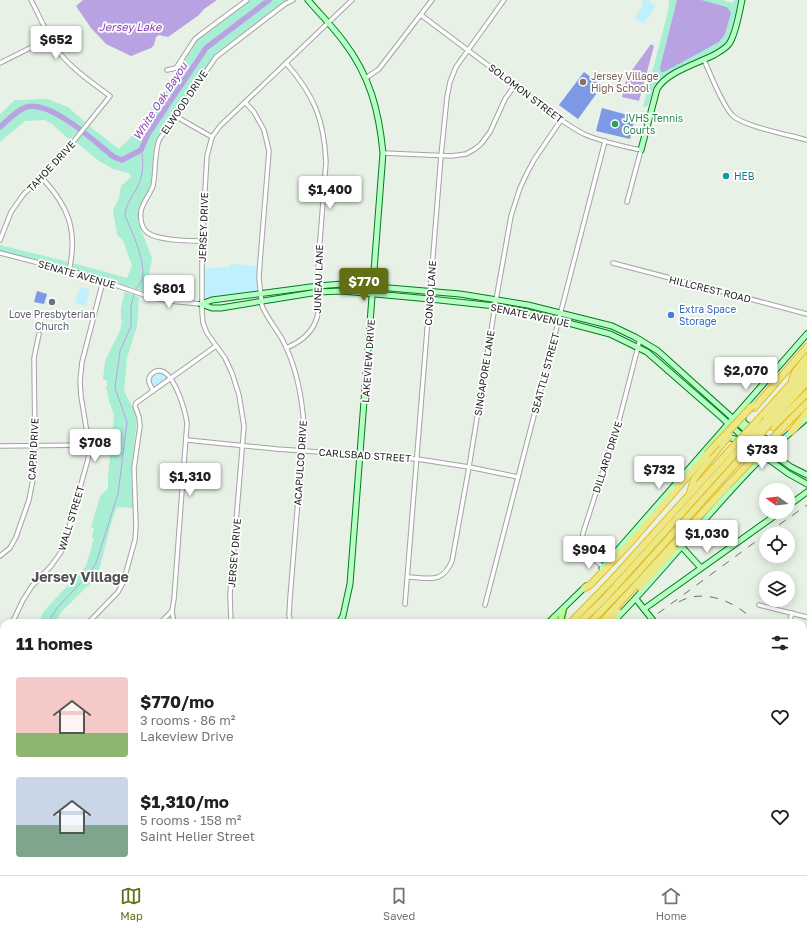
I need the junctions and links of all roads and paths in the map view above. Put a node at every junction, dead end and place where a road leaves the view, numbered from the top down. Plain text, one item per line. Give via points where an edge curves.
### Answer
1 (31, 0) edge
2 (247, 0) edge
3 (293, 0) edge
4 (308, 0) edge
5 (352, 0) edge
6 (432, 0) edge
7 (504, 0) edge
8 (742, 0) edge
9 (421, 15) junction
10 (327, 23) junction
11 (50, 38) junction
12 (468, 50) junction
13 (704, 60) junction
14 (0, 63) edge
15 (286, 63) junction
16 (167, 70) dead end
17 (366, 78) junction
18 (515, 85) junction
19 (245, 102) junction
20 (175, 116) junction
21 (561, 120) junction
22 (212, 137) junction
23 (807, 140) edge
24 (605, 141) junction
25 (640, 150) junction
26 (383, 153) junction
27 (441, 156) junction
28 (41, 177) junction
29 (627, 202) dead end
30 (0, 240) edge
31 (202, 242) junction
32 (0, 253) edge
33 (613, 263) dead end
34 (69, 271) junction
35 (103, 281) junction
36 (318, 286) junction
37 (373, 286) junction
38 (430, 291) junction
39 (318, 292) junction
40 (260, 293) junction
41 (373, 294) junction
42 (430, 299) junction
43 (496, 300) junction
44 (262, 301) junction
45 (202, 304) junction
46 (495, 306) junction
47 (561, 312) junction
48 (807, 314) edge
49 (559, 320) junction
50 (39, 334) dead end
51 (807, 334) edge
52 (640, 339) junction
53 (216, 346) junction
54 (638, 347) junction
55 (807, 347) edge
56 (286, 348) junction
57 (807, 357) edge
58 (807, 366) edge
59 (807, 374) edge
60 (170, 379) junction
61 (807, 382) edge
62 (791, 384) junction
63 (153, 391) junction
64 (807, 393) edge
65 (807, 403) edge
66 (750, 406) junction
67 (807, 412) edge
68 (742, 415) junction
69 (733, 418) junction
70 (807, 418) edge
71 (767, 421) junction
72 (728, 423) junction
73 (792, 431) junction
74 (786, 436) junction
75 (187, 440) junction
76 (712, 442) junction
77 (779, 442) junction
78 (89, 445) junction
79 (243, 445) junction
80 (0, 446) edge
81 (35, 446) junction
82 (302, 450) junction
83 (769, 451) junction
84 (360, 455) junction
85 (734, 456) junction
86 (764, 456) junction
87 (417, 459) junction
88 (781, 460) junction
89 (469, 467) junction
90 (748, 471) junction
91 (807, 475) edge
92 (518, 477) junction
93 (807, 484) edge
94 (807, 492) edge
95 (690, 495) junction
96 (715, 499) junction
97 (795, 501) edge
98 (770, 519) edge
99 (682, 547) junction
100 (0, 556) edge
101 (603, 567) junction
102 (702, 568) junction
103 (408, 577) junction
104 (584, 588) junction
105 (636, 599) junction
106 (405, 604) dead end
107 (485, 605) dead end
108 (767, 607) edge
109 (644, 609) junction
110 (562, 610) junction
111 (172, 611) junction
112 (792, 613) junction
113 (807, 617) edge
114 (14, 619) edge
115 (92, 619) edge
116 (164, 619) edge
117 (173, 619) edge
118 (231, 619) edge
119 (290, 619) edge
120 (341, 619) edge
121 (555, 619) edge
122 (561, 619) edge
123 (574, 619) edge
124 (583, 619) edge
125 (594, 619) edge
126 (605, 619) edge
127 (612, 619) edge
128 (614, 619) edge
129 (651, 619) edge
130 (790, 619) edge

1 - 11 street
2 - 16 street via 195,39 176,68
3 - 20 street, ELWOOD DRIVE via 216,56
4 - 10 street, LAKEVIEW DRIVE
5 - 10 street, JERSEY DRIVE
6 - 9 street
7 - 12 street, CONGO LANE
8 - 13 street via 728,45
9 - 12 street, SOLOMON STREET
9 - 17 street via 379,69
10 - 15 street, JERSEY DRIVE
10 - 17 street, LAKEVIEW DRIVE via 353,55
11 - 14 street
11 - 28 street, TAHOE DRIVE via 71,65 110,96 76,139
12 - 18 street, SOLOMON STREET
12 - 27 street, CONGO LANE via 456,67 450,82
13 - 23 street via 732,116 742,122
13 - 25 street via 663,80 659,85
15 - 19 street, JERSEY DRIVE
15 - 36 street, JUNEAU LANE via 315,104 325,143
17 - 26 street, LAKEVIEW DRIVE via 377,110
18 - 21 street, SOLOMON STREET
18 - 27 street via 504,99 490,132 481,144 466,154
19 - 22 street, JERSEY DRIVE
19 - 40 street, ACAPULCO DRIVE via 264,130 269,151
20 - 22 street
20 - 31 street, ELWOOD DRIVE via 156,148 153,183 141,212 142,224 152,235
21 - 24 street, SOLOMON STREET via 585,135
21 - 43 street, SINGAPORE LANE via 534,160 518,195
22 - 31 street, JERSEY DRIVE via 207,156
24 - 25 street, SOLOMON STREET
24 - 47 street, SEATTLE STREET
25 - 29 street
26 - 27 street
26 - 37 street, LAKEVIEW DRIVE
27 - 38 street, CONGO LANE
28 - 30 street, TAHOE DRIVE via 23,195 12,212
28 - 34 street via 66,210 73,245
31 - 45 street, JERSEY DRIVE
32 - 34 street, SENATE AVENUE
33 - 48 street, HILLCREST ROAD
34 - 35 street, SENATE AVENUE
35 - 45 street, SENATE AVENUE via 169,301
35 - 78 street, WALL STREET via 82,362 80,380
36 - 37 street, SENATE AVENUE
36 - 39 street, JUNEAU LANE
36 - 40 street, SENATE AVENUE
37 - 38 street, SENATE AVENUE
37 - 41 street, LAKEVIEW DRIVE
38 - 42 street, CONGO LANE
38 - 43 street, SENATE AVENUE
39 - 41 street, SENATE AVENUE
39 - 44 street, SENATE AVENUE
39 - 56 street, JUNEAU LANE via 319,312 316,321 301,340
40 - 44 street, ACAPULCO DRIVE
40 - 45 street, SENATE AVENUE via 212,300
41 - 42 street, SENATE AVENUE
41 - 84 street, LAKEVIEW DRIVE
42 - 46 street, SENATE AVENUE
42 - 87 street, CONGO LANE
43 - 46 street, SINGAPORE LANE
43 - 47 street, SENATE AVENUE
44 - 45 street, SENATE AVENUE via 221,308
44 - 56 street, ACAPULCO DRIVE via 264,310
45 - 53 street, JERSEY DRIVE via 205,328
46 - 49 street, SENATE AVENUE
46 - 89 street, SINGAPORE LANE
47 - 49 street, SEATTLE STREET
47 - 52 street, SENATE AVENUE via 612,326
49 - 54 street, SENATE AVENUE via 610,334
49 - 92 street, SEATTLE STREET
50 - 81 street, CAPRI DRIVE via 34,358
51 - 66 street
52 - 54 street, DILLARD DRIVE
52 - 69 street, SENATE AVENUE via 668,359
53 - 60 street
53 - 79 street, JERSEY DRIVE via 225,358 240,395 244,426
54 - 72 street, SENATE AVENUE via 659,362
54 - 101 street, DILLARD DRIVE via 619,421 583,533 582,544 585,551
55 - 66 highway via 780,378
56 - 82 street, ACAPULCO DRIVE via 299,385 303,407
57 - 62 highway via 795,372
58 - 62 highway
59 - 71 highway
60 - 63 street
60 - 63 street via 165,372 154,372 149,382
60 - 75 street via 184,406 188,423
61 - 71 highway
62 - 71 highway
63 - 115 street via 135,406 140,426 134,468 135,540 118,592
64 - 71 highway
65 - 96 highway, bridge
66 - 68 highway, bridge
66 - 69 street
66 - 95 highway, bridge via 694,479
67 - 73 highway
68 - 74 street via 743,422 764,438 776,441
68 - 104 highway, bridge via 629,544 590,585
69 - 72 street
69 - 83 street, SENATE AVENUE
70 - 73 street
71 - 85 highway, bridge
71 - 85 highway, bridge via 760,435
72 - 76 street
72 - 86 street, SENATE AVENUE
73 - 74 street
74 - 77 street
75 - 79 street, CARLSBAD STREET
75 - 111 street
76 - 90 street via 726,437 735,439 750,453
76 - 101 street
77 - 83 street
77 - 88 street
78 - 81 street
78 - 114 street, WALL STREET via 88,459 61,552 32,586
79 - 82 street, CARLSBAD STREET
79 - 118 street, JERSEY DRIVE via 230,594
80 - 81 street
81 - 100 street, CAPRI DRIVE via 29,500 16,537 10,548
82 - 84 street, CARLSBAD STREET
82 - 119 street, ACAPULCO DRIVE
83 - 86 street
83 - 88 street, SENATE AVENUE
84 - 87 street, CARLSBAD STREET
84 - 120 street, LAKEVIEW DRIVE via 350,584
85 - 95 highway
85 - 124 highway
85 - 125 highway
86 - 90 street
86 - 93 street, SENATE AVENUE
87 - 89 street, CARLSBAD STREET
87 - 103 street, CONGO LANE
88 - 91 street, SENATE AVENUE
89 - 92 street, CARLSBAD STREET
89 - 103 street, SINGAPORE LANE via 452,561 447,572 437,578
90 - 99 street
92 - 107 street, SEATTLE STREET
94 - 97 street
95 - 123 highway
96 - 126 highway
96 - 127 highway
98 - 102 street
99 - 102 street
99 - 105 street
101 - 104 street
102 - 109 street
103 - 106 street, CONGO LANE
104 - 110 street
105 - 109 street
105 - 128 street
108 - 112 street
109 - 129 street
110 - 121 street
110 - 122 main road
111 - 116 street
111 - 117 street
112 - 113 street
112 - 130 street

